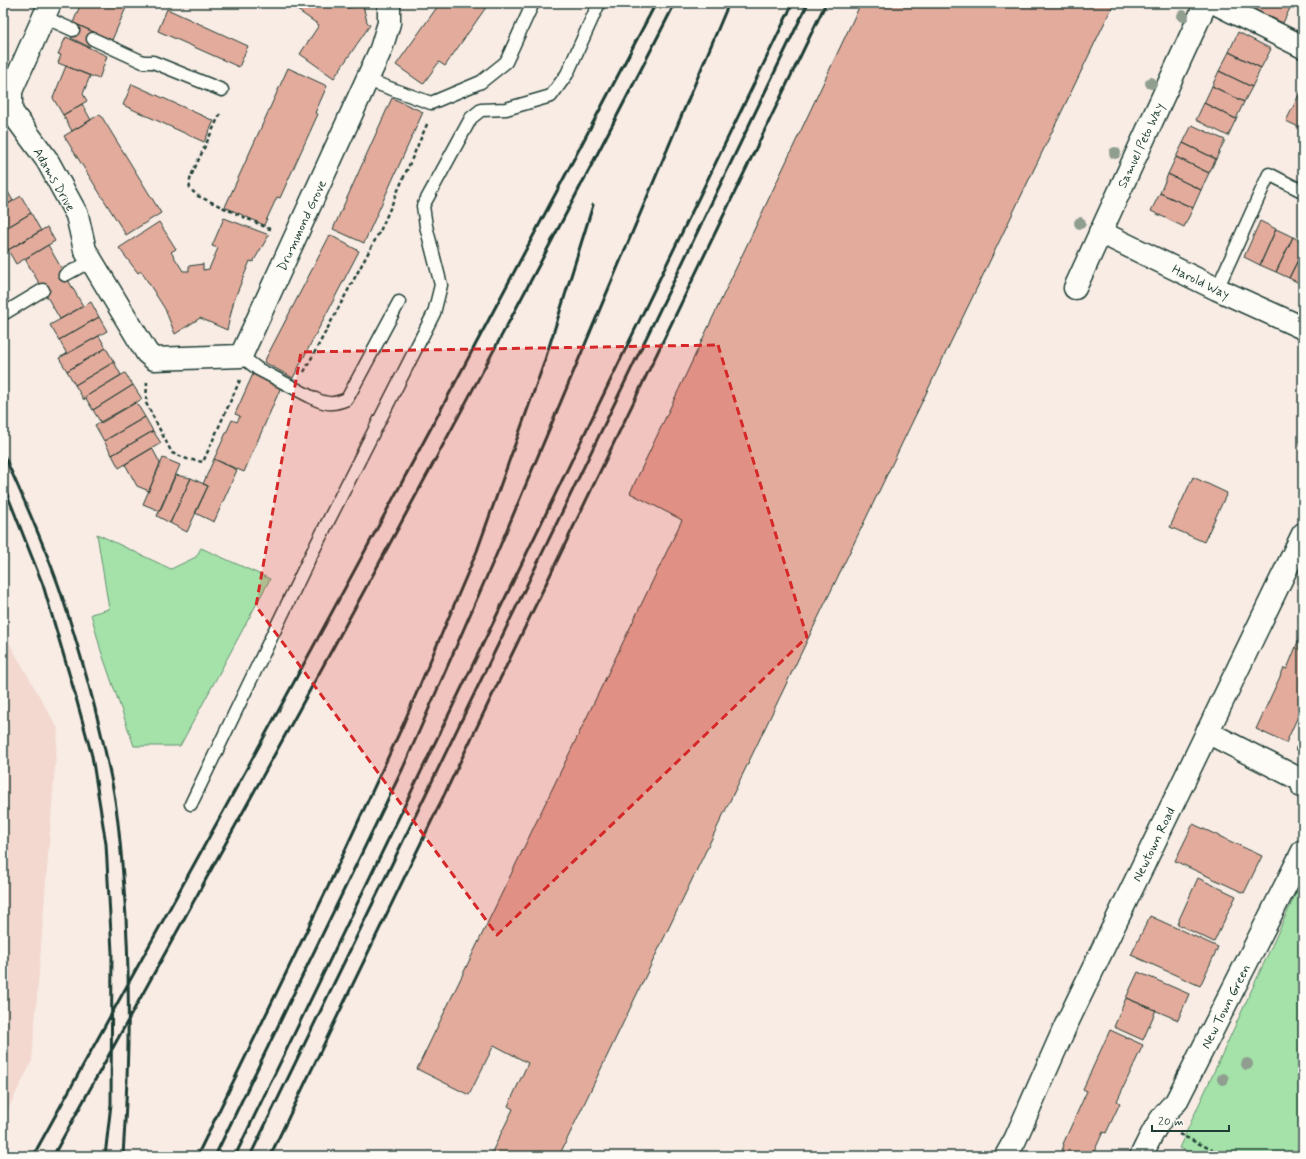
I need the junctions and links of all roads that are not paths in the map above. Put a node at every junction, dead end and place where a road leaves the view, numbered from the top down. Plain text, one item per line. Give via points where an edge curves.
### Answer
1 (389, 3) edge
2 (533, 3) edge
3 (599, 3) edge
4 (1206, 3) edge
5 (1215, 3) edge
6 (47, 10) edge
7 (73, 30) dead end
8 (93, 39) dead end
9 (1303, 47) edge
10 (368, 80) junction
11 (222, 90) dead end
12 (7, 104) edge
13 (1300, 190) dead end
14 (1100, 232) junction
15 (91, 261) junction
16 (65, 275) dead end
17 (1075, 288) dead end
18 (1217, 289) junction
19 (43, 290) dead end
20 (399, 302) dead end
21 (3, 314) edge
22 (1294, 329) edge
23 (241, 356) junction
24 (1303, 534) edge
25 (1207, 732) junction
26 (1303, 787) edge
27 (190, 804) dead end
28 (1303, 851) edge
29 (1006, 1156) edge
30 (1142, 1156) edge

1 - 10 street, Drummond Grove via 389,23 382,49
2 - 10 lane via 506,62 481,82 430,103
3 - 27 lane via 567,74 551,96 506,109 481,110 471,118 423,206 441,285 434,313
4 - 14 street, Samuel Peto Way
5 - 9 street
6 - 7 lane
6 - 12 street, Adams Drive
8 - 11 lane via 143,62 153,62
10 - 23 street, Drummond Grove
12 - 15 street, Adams Drive via 47,160 77,215 85,250
13 - 18 lane via 1269,174
14 - 17 street, Samuel Peto Way
14 - 18 street, Harold Way
15 - 16 lane
15 - 23 street, Adams Drive via 150,356
18 - 22 street, Harold Way
19 - 21 lane
20 - 23 lane via 347,399 336,403 324,403 258,369
24 - 25 street, Newtown Road
25 - 26 street via 1301,780
25 - 29 street, Newtown Road
28 - 30 street, New Town Green via 1176,1102 1157,1123

